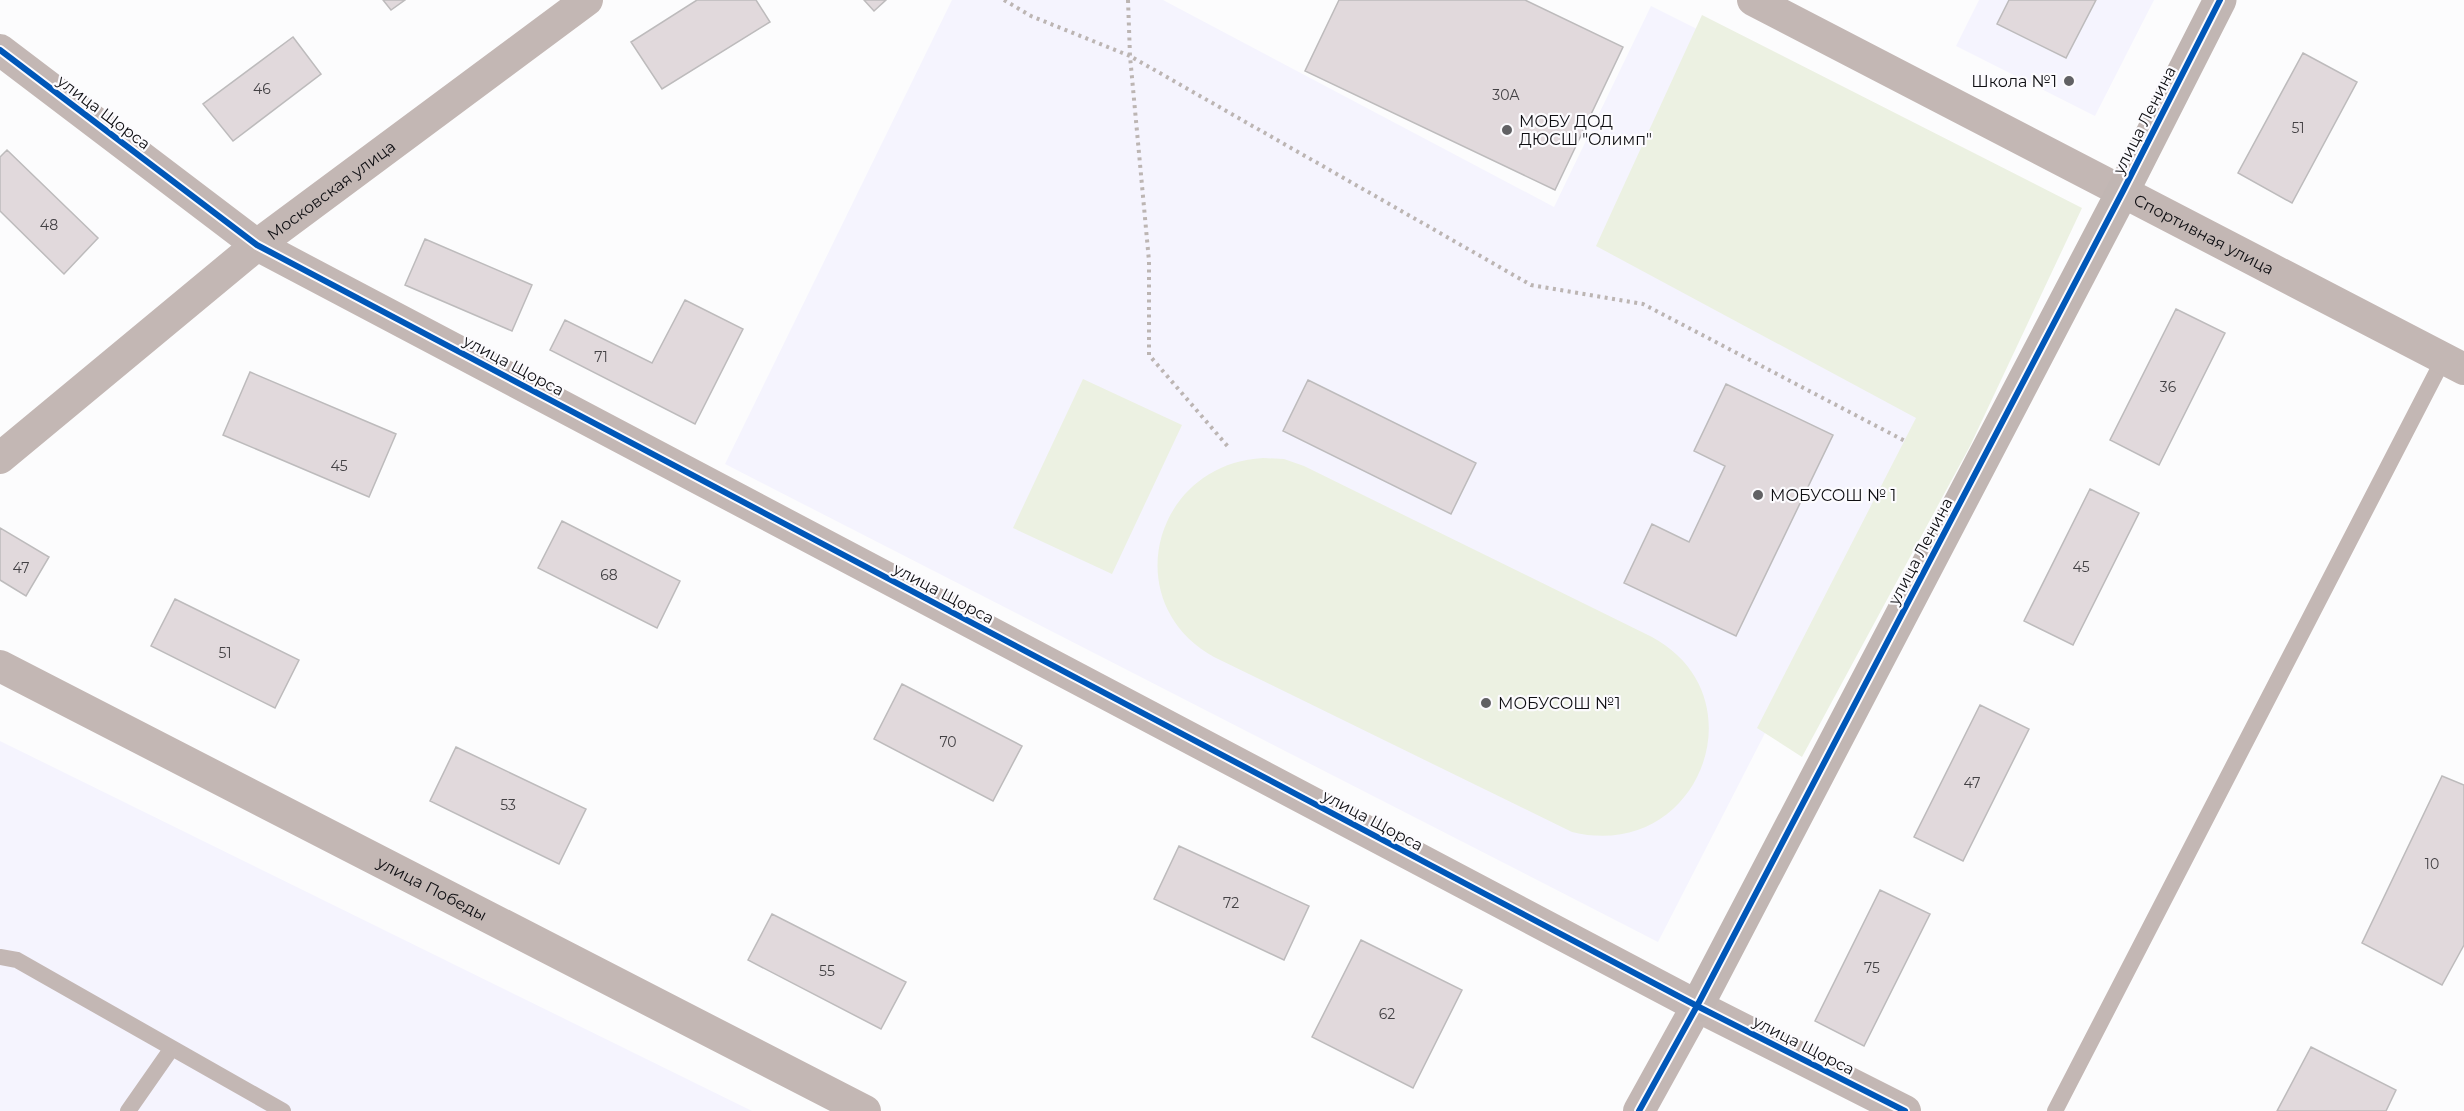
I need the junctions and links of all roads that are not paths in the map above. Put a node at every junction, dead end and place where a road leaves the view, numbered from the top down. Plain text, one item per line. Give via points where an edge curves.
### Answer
1 (587, 0) edge
2 (1753, 0) edge
3 (2220, 0) edge
4 (0, 50) edge
5 (2123, 191) junction
6 (257, 245) junction
7 (2454, 364) edge
8 (0, 458) edge
9 (0, 666) edge
10 (0, 957) edge
11 (1697, 1006) junction
12 (172, 1048) junction
13 (128, 1111) edge
14 (283, 1111) edge
15 (865, 1111) edge
16 (1638, 1111) edge
17 (1905, 1111) edge
18 (2055, 1111) edge

1 - 6 street, Московская улица
2 - 5 street, Спортивная улица
3 - 5 street, улица Ленина
4 - 6 street, улица Щорса
5 - 7 street, Спортивная улица
5 - 11 street, улица Ленина
6 - 8 street, Московская улица
6 - 11 street, улица Щорса
7 - 18 lane
9 - 15 street, улица Победы
10 - 12 lane via 17,960
11 - 16 street, улица Ленина
11 - 17 street, улица Щорса
12 - 13 lane
12 - 14 lane

